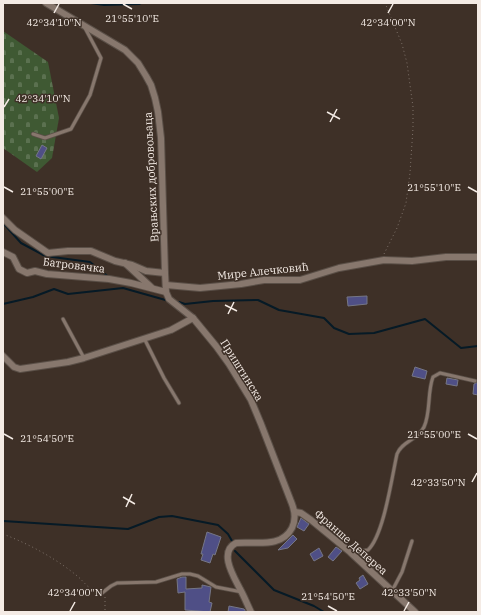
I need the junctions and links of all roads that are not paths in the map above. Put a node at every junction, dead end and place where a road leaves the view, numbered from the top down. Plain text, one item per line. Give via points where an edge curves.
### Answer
1 (46, 3) edge
2 (83, 25) junction
3 (33, 134) dead end
4 (3, 218) edge
5 (3, 252) edge
6 (478, 257) edge
7 (125, 263) junction
8 (165, 273) junction
9 (166, 285) junction
10 (152, 289) junction
11 (166, 292) junction
12 (193, 318) junction
13 (63, 319) dead end
14 (144, 338) junction
15 (3, 356) edge
16 (84, 358) junction
17 (475, 381) dead end
18 (179, 403) dead end
19 (295, 512) junction
20 (412, 541) dead end
21 (350, 552) junction
22 (392, 590) junction
23 (242, 592) junction
24 (102, 593) road end
25 (251, 612) edge
26 (415, 612) edge

1 - 2 street, Врањских добровољаца
2 - 3 lane via 100,58 90,95 71,129 45,138
2 - 8 street, Врањских добровољаца via 133,58 146,76 155,98 161,138
4 - 7 street, Батровачка via 15,230 48,253 91,251
5 - 10 street, Батровачка via 13,257 20,269 27,273 35,271 109,280
6 - 9 street, Мире Алечковић via 384,260 339,268 300,280 264,280 200,288
7 - 8 street, Батровачка via 146,271
7 - 10 street, Батровачка
8 - 9 street, Врањских добровољаца
9 - 11 street
10 - 11 street, Батровачка
11 - 12 street, Приштинска via 171,301
12 - 14 street via 171,330
12 - 19 street, Приштинска via 243,386 262,424
13 - 16 lane
14 - 16 street
14 - 18 lane
15 - 16 street via 20,369
17 - 21 lane via 440,373 433,377 423,429 397,454 377,537 368,550
19 - 21 street, Франше Депереа via 311,520
19 - 23 street via 290,531 278,541 239,543 232,546 228,553 228,562
20 - 22 lane, Франше Депереа via 402,572
21 - 22 street, Франше Депереа
22 - 26 street, Франше Депереа
23 - 24 lane via 220,588 198,576 186,574 156,582 117,583
23 - 25 street

